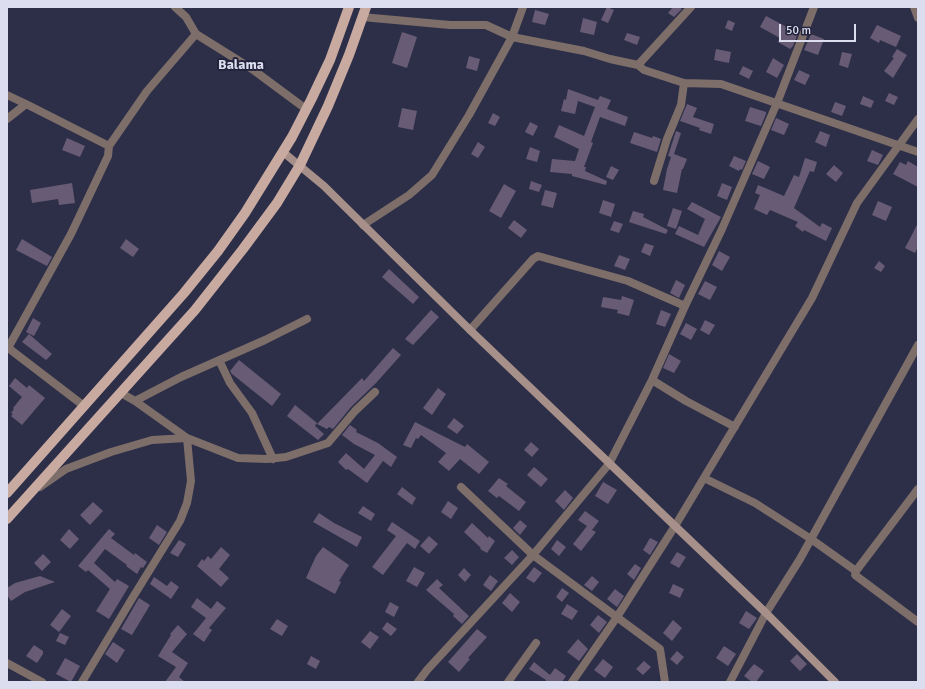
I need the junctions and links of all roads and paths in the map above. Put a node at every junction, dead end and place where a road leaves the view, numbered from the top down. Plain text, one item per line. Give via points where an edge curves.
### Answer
1 (175, 7) edge
2 (349, 7) edge
3 (366, 7) edge
4 (523, 7) edge
5 (691, 7) edge
6 (814, 7) edge
7 (914, 7) edge
8 (362, 18) junction
9 (918, 18) edge
10 (196, 34) junction
11 (512, 37) junction
12 (638, 65) junction
13 (684, 83) junction
14 (7, 95) edge
15 (777, 103) junction
16 (26, 104) junction
17 (306, 109) junction
18 (7, 119) edge
19 (918, 119) edge
20 (109, 146) junction
21 (898, 146) junction
22 (283, 152) junction
23 (918, 152) edge
24 (300, 165) junction
25 (654, 181) dead end
26 (363, 224) junction
27 (684, 306) junction
28 (307, 320) dead end
29 (470, 330) junction
30 (918, 345) edge
31 (8, 347) edge
32 (219, 360) junction
33 (652, 380) junction
34 (375, 392) dead end
35 (121, 393) junction
36 (135, 400) junction
37 (84, 406) junction
38 (735, 427) junction
39 (187, 438) junction
40 (273, 459) junction
41 (610, 464) junction
42 (704, 478) junction
43 (461, 487) dead end
44 (918, 490) edge
45 (32, 492) junction
46 (7, 494) edge
47 (7, 520) edge
48 (674, 526) junction
49 (811, 539) junction
50 (533, 555) junction
51 (856, 572) junction
52 (766, 613) junction
53 (617, 617) junction
54 (918, 622) edge
55 (536, 643) dead end
56 (7, 663) edge
57 (42, 682) edge
58 (82, 682) edge
59 (418, 682) edge
60 (508, 682) edge
61 (572, 682) edge
62 (665, 682) edge
63 (730, 682) edge
64 (835, 682) edge

1 - 10 street via 186,17
2 - 17 main road via 330,60
3 - 8 main road
4 - 11 street
5 - 12 street
6 - 15 street
7 - 9 street
8 - 11 street via 450,25 486,25
8 - 24 main road via 337,84
10 - 17 street via 252,69
10 - 20 street via 147,91
11 - 12 street
11 - 26 street via 432,175 409,195
12 - 13 street via 644,70
13 - 15 street via 721,84
13 - 25 street via 681,105
14 - 16 street
15 - 21 street
15 - 27 street via 722,229
16 - 18 street
16 - 20 street
17 - 22 main road
19 - 21 street
20 - 31 street via 108,156 71,234
21 - 23 street
21 - 38 street via 857,203 812,298
22 - 24 street
22 - 37 main road via 218,251
24 - 26 street
24 - 35 main road via 277,203 243,249 194,310
26 - 29 street
27 - 29 street via 628,281 538,256
27 - 33 street
28 - 32 street
29 - 41 street
30 - 49 street
31 - 37 street
32 - 36 street
32 - 40 street via 230,383 252,413
33 - 38 street
33 - 41 street
34 - 40 street via 328,443
35 - 36 street
35 - 45 main road
36 - 39 street
37 - 46 main road
38 - 42 street
39 - 40 street via 238,458
39 - 45 street via 152,440 111,452 66,469
39 - 58 street via 191,481 180,521
41 - 48 street
41 - 50 street
42 - 48 street
42 - 49 street via 755,503
43 - 50 street
44 - 51 street
45 - 47 main road
48 - 52 street
48 - 53 street
49 - 51 street
49 - 52 street
50 - 53 street
50 - 59 street
51 - 54 street via 855,575
52 - 63 street
52 - 64 street
53 - 61 street
53 - 62 street via 660,649
55 - 60 street
56 - 57 street

